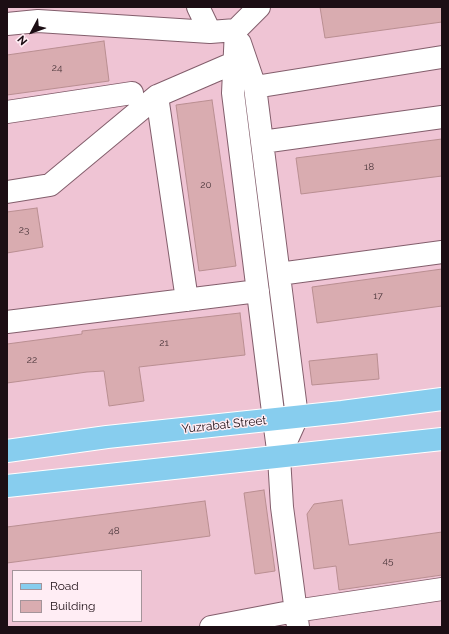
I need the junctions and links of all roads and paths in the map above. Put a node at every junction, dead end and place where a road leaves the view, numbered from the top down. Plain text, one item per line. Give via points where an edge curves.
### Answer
1 (198, 7) edge
2 (259, 7) edge
3 (7, 24) edge
4 (236, 30) junction
5 (210, 32) junction
6 (442, 57) edge
7 (240, 61) junction
8 (255, 87) junction
9 (132, 93) dead end
10 (158, 96) junction
11 (7, 112) edge
12 (442, 117) edge
13 (262, 142) junction
14 (7, 192) edge
15 (442, 252) edge
16 (279, 274) junction
17 (258, 291) junction
18 (187, 300) junction
19 (7, 322) edge
20 (442, 399) edge
21 (297, 417) junction
22 (274, 420) junction
23 (442, 439) edge
24 (7, 451) edge
25 (279, 457) junction
26 (7, 486) edge
27 (442, 589) edge
28 (297, 619) edge
29 (211, 627) edge

1 - 5 street
2 - 4 street
3 - 5 street via 38,21
4 - 5 street
4 - 7 street
6 - 8 street
7 - 8 street
7 - 10 street
7 - 17 street via 233,93
8 - 13 street
9 - 11 street
10 - 14 street via 50,185
10 - 18 street
12 - 13 street
13 - 16 street
15 - 16 street
16 - 21 street
17 - 18 street
17 - 22 street
18 - 19 street
20 - 21 main road, Yuzrabat Street
21 - 22 main road, Yuzrabat Street
21 - 25 street
22 - 24 main road, Yuzrabat Street via 107,437
22 - 25 street
23 - 25 main road
25 - 26 main road
25 - 28 street via 282,507
27 - 28 street
28 - 29 street

